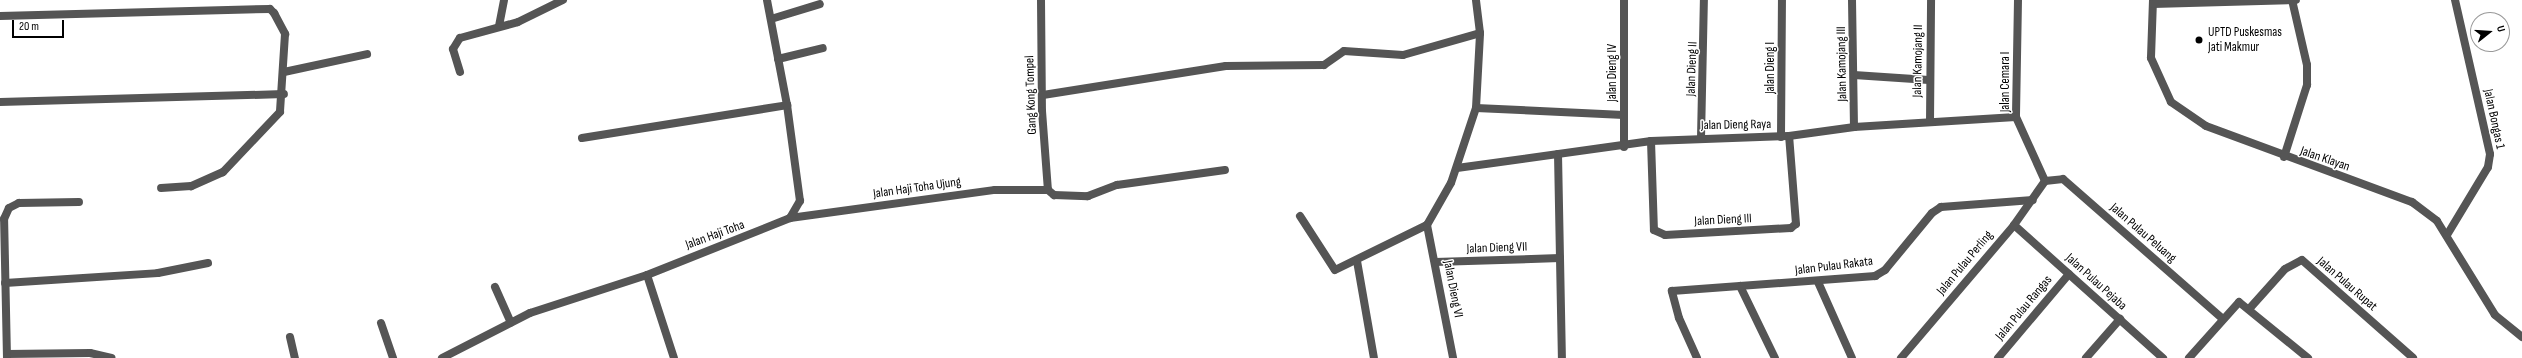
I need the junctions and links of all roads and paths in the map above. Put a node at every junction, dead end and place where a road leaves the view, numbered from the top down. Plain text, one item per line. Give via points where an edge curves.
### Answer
1 (504, 0) edge
2 (563, 0) edge
3 (767, 0) edge
4 (1041, 0) edge
5 (1476, 0) edge
6 (1624, 0) edge
7 (1704, 0) edge
8 (1782, 0) edge
9 (1852, 0) edge
10 (1931, 0) edge
11 (2018, 0) edge
12 (2292, 0) edge
13 (2296, 0) edge
14 (2454, 0) edge
15 (2153, 2) edge
16 (820, 4) dead end
17 (0, 16) edge
18 (771, 19) junction
19 (499, 26) junction
20 (1480, 33) junction
21 (823, 48) dead end
22 (367, 54) dead end
23 (778, 59) junction
24 (284, 72) junction
25 (460, 72) dead end
26 (1854, 74) junction
27 (1928, 80) junction
28 (284, 94) junction
29 (1043, 95) junction
30 (0, 102) edge
31 (787, 105) junction
32 (1476, 108) junction
33 (1624, 115) junction
34 (2016, 117) junction
35 (1930, 122) junction
36 (1854, 127) junction
37 (1785, 136) junction
38 (582, 138) dead end
39 (1701, 138) junction
40 (1651, 141) junction
41 (1624, 147) junction
42 (1558, 154) junction
43 (2284, 157) junction
44 (1456, 168) junction
45 (1225, 170) dead end
46 (2045, 181) junction
47 (161, 188) dead end
48 (1048, 190) junction
49 (2033, 200) junction
50 (79, 202) dead end
51 (1300, 216) dead end
52 (790, 218) junction
53 (1428, 225) junction
54 (2014, 225) junction
55 (2447, 235) junction
56 (1560, 258) junction
57 (1357, 261) junction
58 (1435, 262) junction
59 (208, 263) dead end
60 (2, 267) edge
61 (2069, 274) junction
62 (647, 275) junction
63 (1818, 282) junction
64 (5, 283) junction
65 (1740, 286) junction
66 (495, 287) dead end
67 (2250, 308) junction
68 (2222, 318) junction
69 (2120, 319) junction
70 (381, 323) dead end
71 (511, 323) junction
72 (290, 337) dead end
73 (2522, 337) edge
74 (7, 356) edge
75 (111, 358) edge
76 (295, 358) edge
77 (393, 358) edge
78 (442, 358) edge
79 (674, 358) edge
80 (1374, 358) edge
81 (1453, 358) edge
82 (1562, 358) edge
83 (1697, 358) edge
84 (1775, 358) edge
85 (1852, 358) edge
86 (1901, 358) edge
87 (1998, 358) edge
88 (2086, 358) edge
89 (2163, 358) edge
90 (2190, 358) edge
91 (2308, 358) edge
92 (2413, 358) edge

1 - 19 street
2 - 19 street via 518,22
3 - 18 street
4 - 29 street, Gang Kong Tompel
5 - 20 street
6 - 33 street, Jalan Dieng IV
7 - 39 street, Jalan Dieng II
8 - 37 street, Jalan Dieng I
9 - 26 street, Jalan Kamojang III
10 - 27 street, Jalan Kamojang II
11 - 34 street, Jalan Cemara I
12 - 13 street
12 - 15 street
12 - 43 street via 2307,65 2307,85
14 - 55 street, Jalan Bongas 1 via 2490,154 2488,167
15 - 43 street, Jalan Klayan via 2151,58 2171,102 2206,126
16 - 18 street
17 - 24 street via 270,9 285,34
18 - 23 street
19 - 25 street via 455,42 453,49
20 - 29 street via 1403,55 1344,51 1324,65 1226,66
20 - 32 street
21 - 23 street
22 - 24 street
23 - 31 street
24 - 28 street
26 - 27 street
26 - 36 street, Jalan Kamojang III
27 - 35 street, Jalan Kamojang II
28 - 30 street
28 - 47 street via 280,112 223,172 191,186
29 - 48 street, Gang Kong Tompel
31 - 38 street
31 - 52 street via 800,201
32 - 33 street
32 - 44 street
33 - 41 street, Jalan Dieng IV
34 - 35 street, Jalan Dieng Raya
34 - 46 street, Jalan Cemara I
35 - 36 street, Jalan Dieng Raya
36 - 37 street, Jalan Dieng Raya
37 - 39 street, Jalan Dieng Raya
37 - 40 street, Jalan Dieng III via 1796,224 1791,228 1665,235 1654,230
39 - 40 street, Jalan Dieng Raya
40 - 41 street, Jalan Dieng Raya
41 - 42 street, Jalan Dieng Raya
42 - 44 street, Jalan Dieng Raya
42 - 56 street
43 - 55 street, Jalan Klayan via 2412,202 2437,221
44 - 53 street
45 - 48 street, Jalan Haji Toha Ujung via 1117,185 1088,196 1054,195
46 - 49 street, Jalan Pulau Perling
46 - 68 street, Jalan Pulau Peluang via 2063,179
48 - 52 street, Jalan Haji Toha Ujung via 995,190
49 - 54 street, Jalan Pulau Perling
49 - 63 street, Jalan Pulau Rakata via 1941,207 1932,212 1886,270 1875,276
50 - 60 street via 19,203 9,208 4,219
51 - 57 street via 1335,270
52 - 62 street, Jalan Haji Toha
53 - 57 street
53 - 58 street, Jalan Dieng VI
54 - 61 street, Jalan Pulau Pejaba
54 - 86 street, Jalan Pulau Perling
55 - 73 street, Jalan Klayan via 2474,285 2495,315
56 - 58 street, Jalan Dieng VII
56 - 82 street
57 - 80 street
58 - 81 street, Jalan Dieng VI
59 - 64 street via 158,273
60 - 64 street
61 - 69 street, Jalan Pulau Pejaba
61 - 87 street, Jalan Pulau Rangas
62 - 71 street, Jalan Haji Toha via 575,295
62 - 79 street
63 - 65 street, Jalan Pulau Rakata
63 - 85 street
64 - 74 street
65 - 83 street, Jalan Pulau Rakata via 1672,291 1672,297
65 - 84 street
66 - 71 street
67 - 68 street via 2236,302
67 - 91 street
67 - 92 street, Jalan Pulau Rupat via 2285,269 2302,260
68 - 90 street
69 - 88 street
69 - 89 street, Jalan Pulau Pejaba
70 - 77 street
71 - 78 street, Jalan Haji Toha
72 - 76 street
74 - 75 street via 90,353

